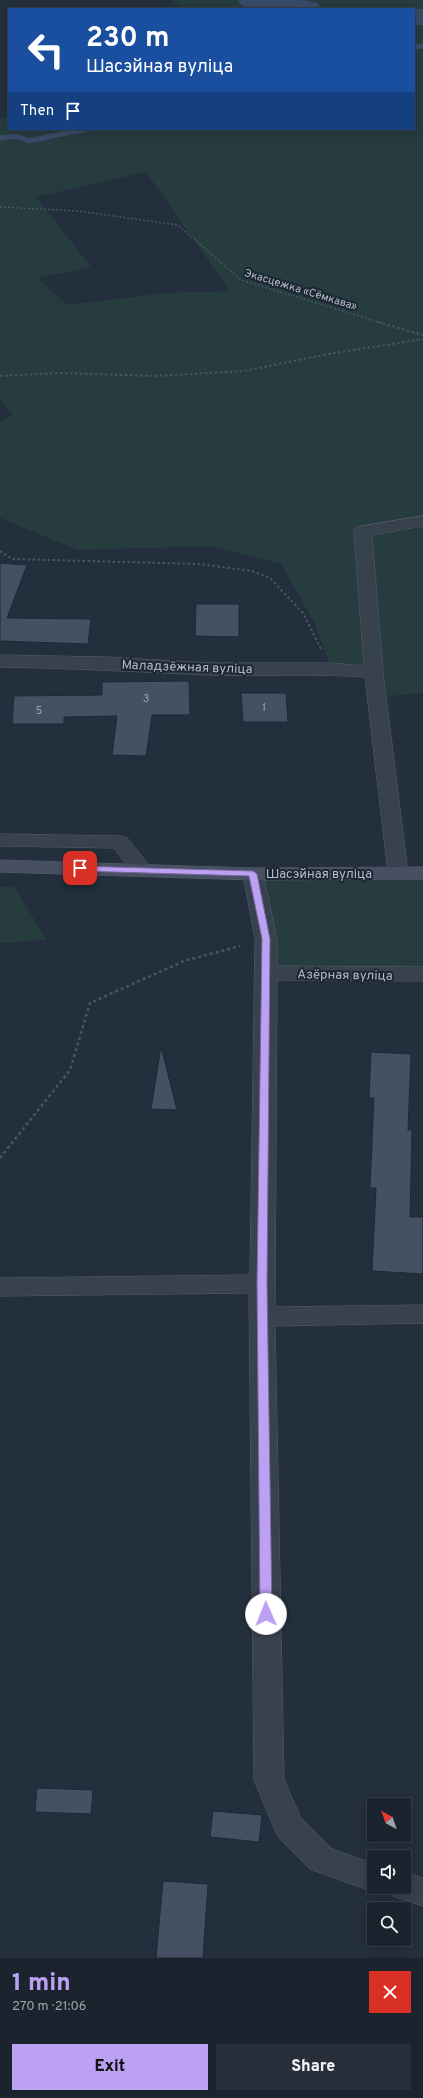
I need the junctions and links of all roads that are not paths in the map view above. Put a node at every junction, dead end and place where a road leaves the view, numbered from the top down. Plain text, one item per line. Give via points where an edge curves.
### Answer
1 (423, 521) edge
2 (0, 661) edge
3 (374, 672) junction
4 (0, 840) edge
5 (0, 866) edge
6 (143, 870) junction
7 (398, 873) junction
8 (423, 873) edge
9 (253, 874) junction
10 (266, 973) junction
11 (423, 974) edge
12 (262, 1284) junction
13 (0, 1287) edge
14 (423, 1314) edge
15 (263, 1317) junction
16 (367, 1875) edge
17 (411, 1888) edge
18 (423, 1892) edge

1 - 3 street via 363,531
2 - 3 street, Маладзёжная вуліца via 105,662 211,669 331,669
3 - 7 street
4 - 6 street via 120,842
5 - 6 main road, Шасэйная вуліца
6 - 9 main road, Шасэйная вуліца
7 - 8 main road, Шасэйная вуліца
7 - 9 main road, Шасэйная вуліца
9 - 10 street via 266,939
10 - 11 street, Азёрная вуліца
10 - 12 street
12 - 13 street
12 - 15 street
14 - 15 street
15 - 16 street via 269,1780 289,1827 321,1858
17 - 18 street

